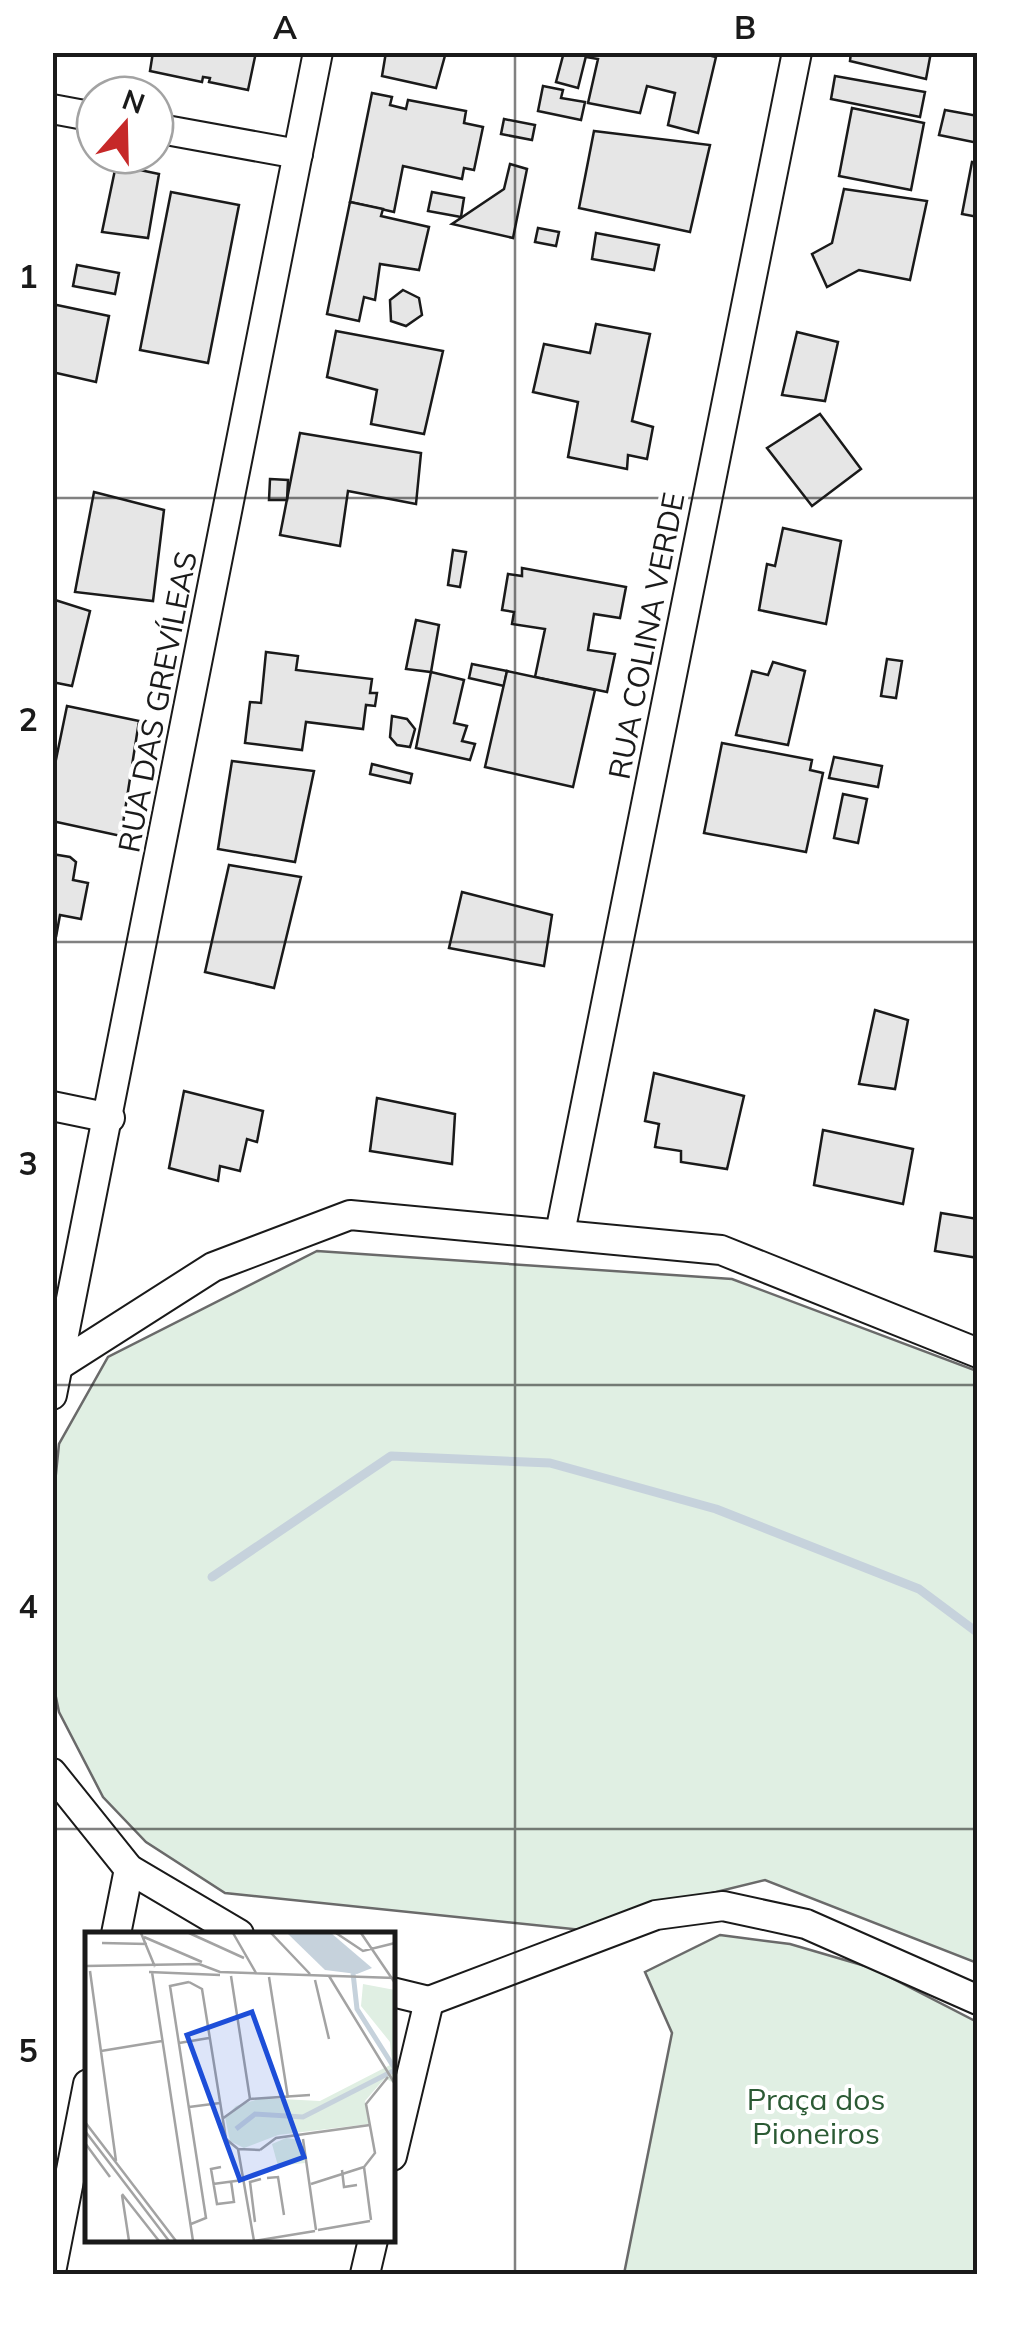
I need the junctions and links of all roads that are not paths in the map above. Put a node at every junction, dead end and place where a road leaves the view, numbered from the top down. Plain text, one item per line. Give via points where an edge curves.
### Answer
1 (318, 52) edge
2 (798, 52) edge
3 (175, 132) edge
4 (298, 154) junction
5 (52, 1106) edge
6 (110, 1118) junction
7 (560, 1233) junction
8 (978, 1353) edge
9 (62, 1364) junction
10 (52, 1395) edge
11 (52, 1773) edge
12 (129, 1868) junction
13 (116, 1932) edge
14 (236, 1932) edge
15 (395, 1993) edge
16 (429, 2000) junction
17 (978, 2000) edge
18 (85, 2099) edge
19 (395, 2143) edge
20 (372, 2242) edge
21 (52, 2266) edge
22 (364, 2274) edge

1 - 4 street, RUA DAS GREVÍLEAS
2 - 7 street, RUA COLINA VERDE
3 - 4 street
4 - 6 street, RUA DAS GREVÍLEAS
5 - 6 street
6 - 9 street, RUA DAS GREVÍLEAS
7 - 8 street via 721,1250
7 - 9 street via 350,1215 213,1267
9 - 10 street, RUA DAS GREVÍLEAS
11 - 12 street
12 - 13 street
12 - 14 street
15 - 16 street
16 - 17 street via 656,1915 723,1906 806,1924
16 - 19 street
18 - 21 street
20 - 22 street

